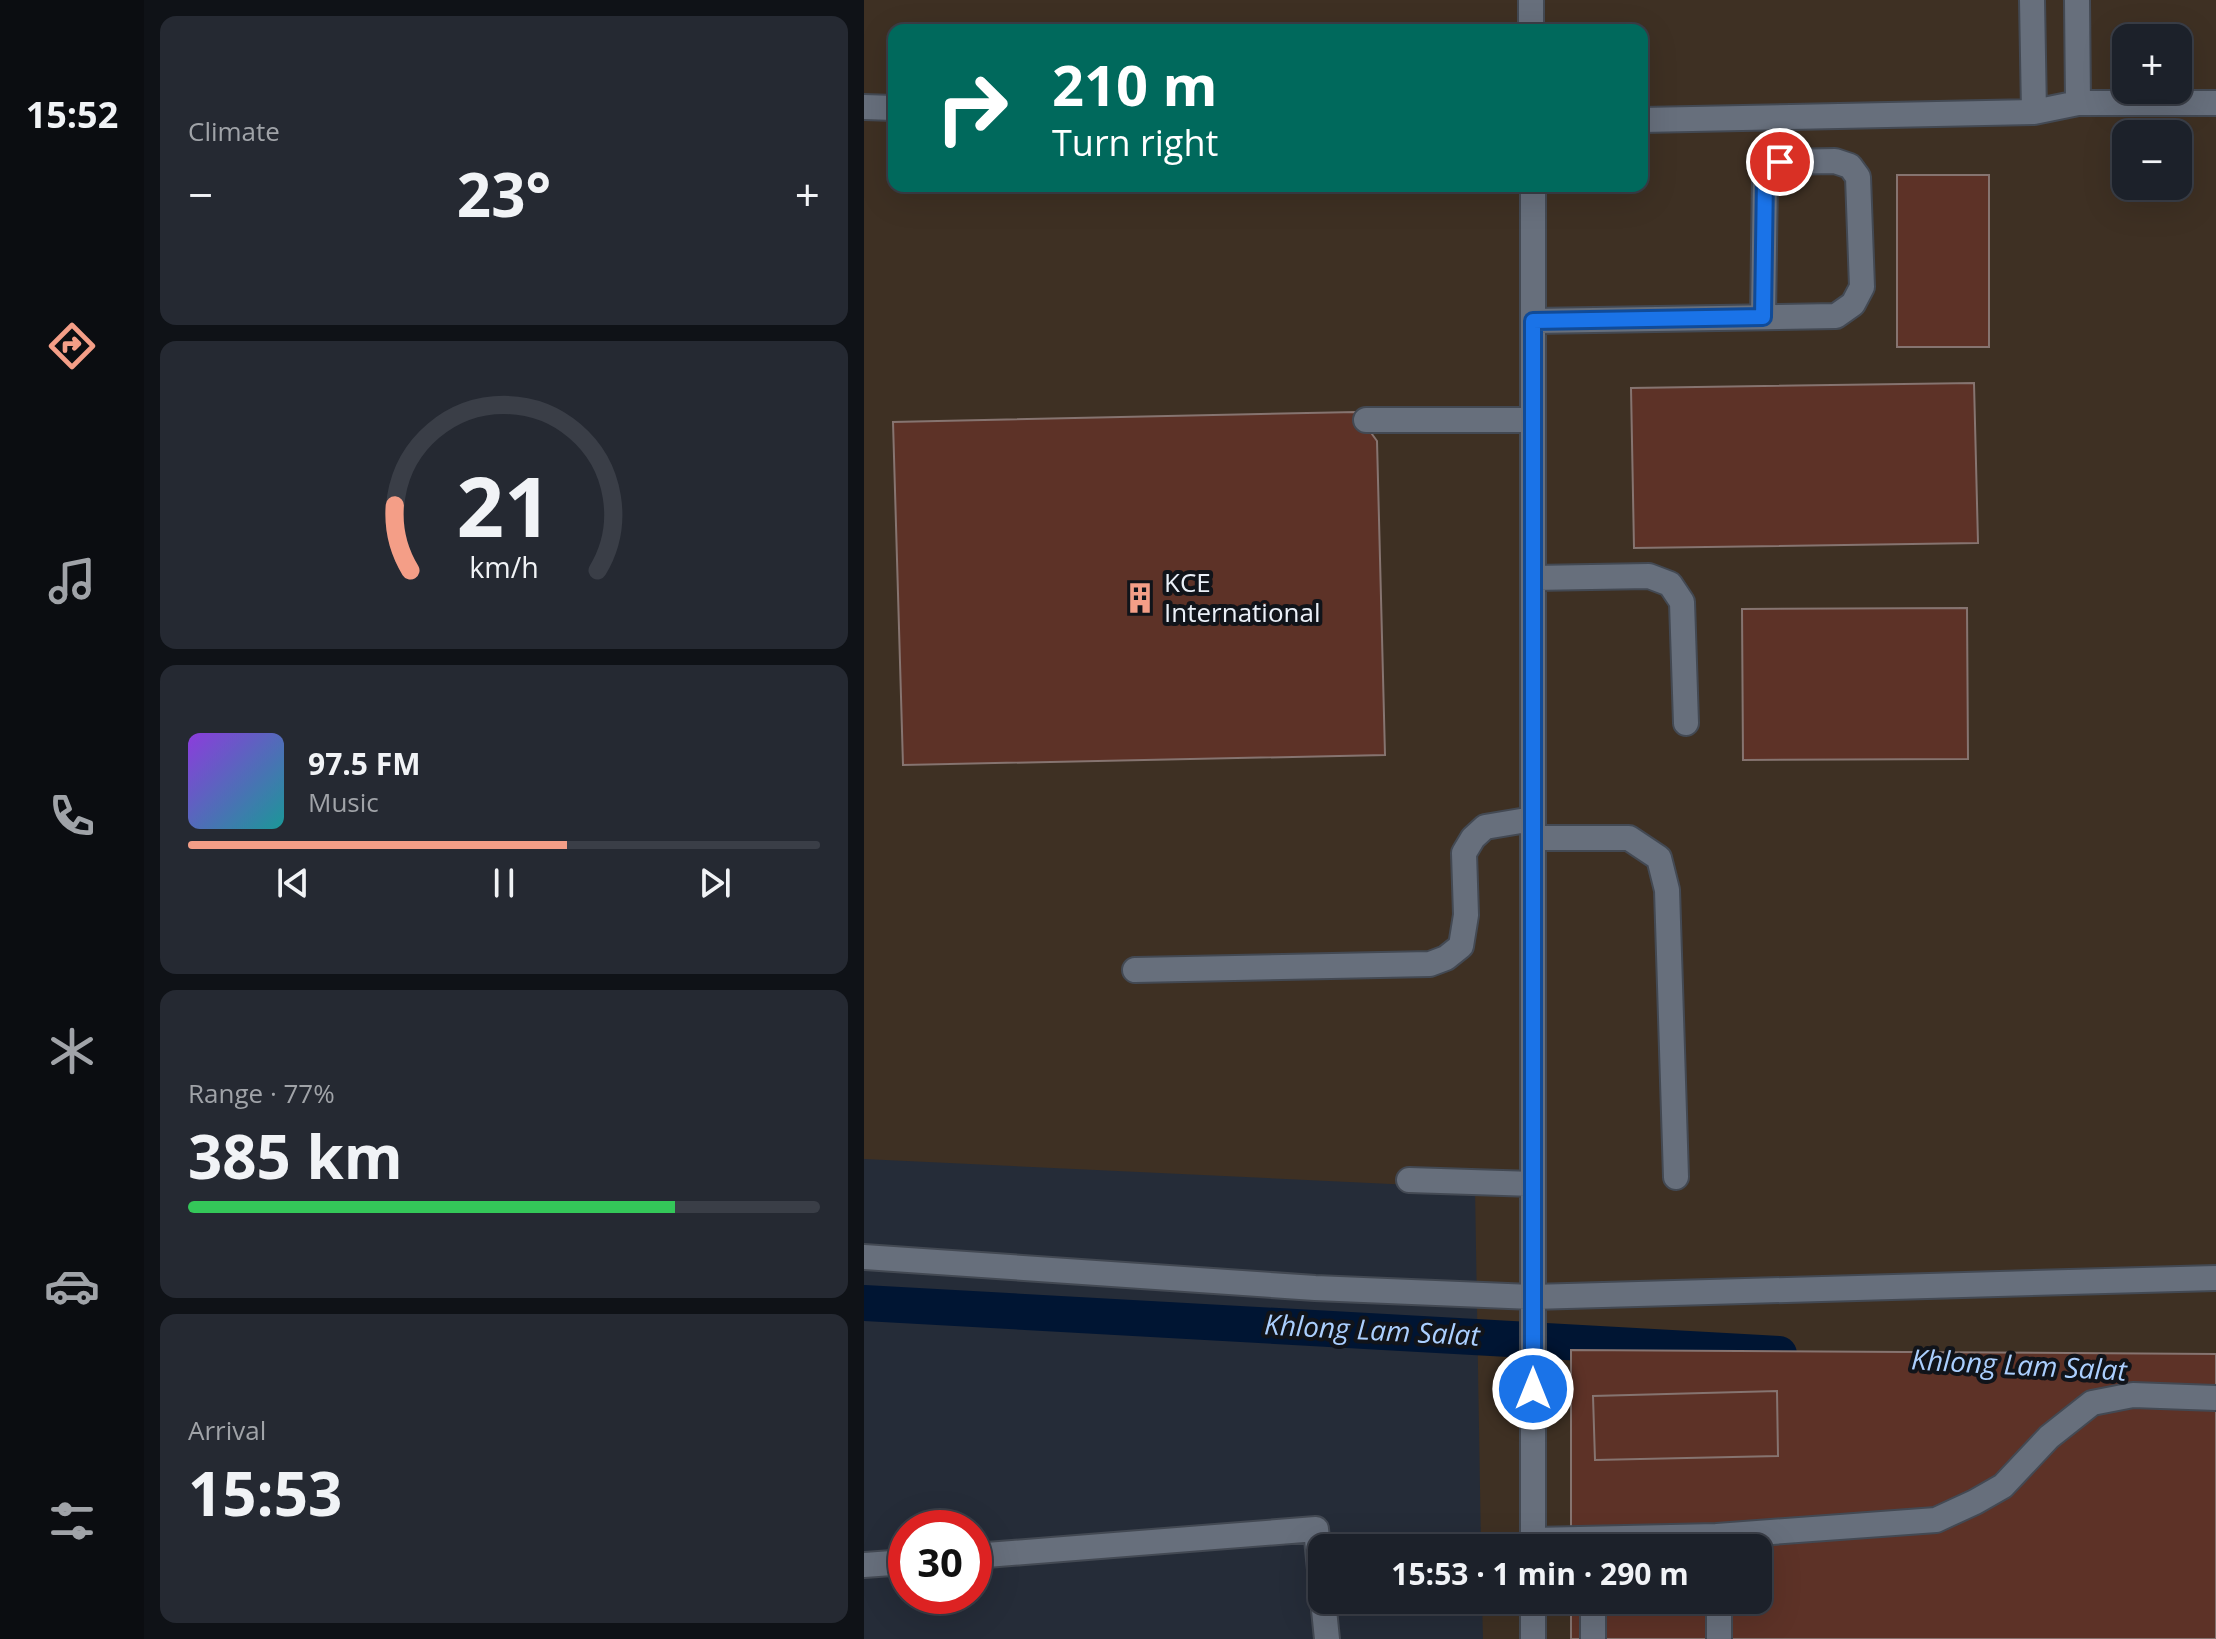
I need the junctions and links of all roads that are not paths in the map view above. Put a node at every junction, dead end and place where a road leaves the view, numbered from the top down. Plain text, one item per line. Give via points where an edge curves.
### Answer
1 (1531, 0) edge
2 (2032, 0) edge
3 (2077, 0) edge
4 (1531, 24) edge
5 (2078, 103) junction
6 (2216, 103) edge
7 (864, 107) edge
8 (888, 108) edge
9 (2034, 112) junction
10 (1648, 120) edge
11 (1533, 192) edge
12 (1763, 317) junction
13 (1533, 321) junction
14 (1366, 420) dead end
15 (1533, 420) junction
16 (1533, 578) junction
17 (1686, 723) dead end
18 (1533, 829) junction
19 (1135, 970) dead end
20 (1676, 1177) dead end
21 (1409, 1180) dead end
22 (1532, 1184) junction
23 (864, 1257) edge
24 (2216, 1278) edge
25 (1532, 1297) junction
26 (2216, 1398) edge
27 (1316, 1534) edge
28 (1533, 1534) edge
29 (1772, 1536) edge
30 (992, 1555) edge
31 (888, 1563) edge
32 (864, 1565) edge
33 (1324, 1614) edge
34 (1533, 1614) edge
35 (1593, 1614) edge
36 (1719, 1614) edge
37 (1327, 1639) edge
38 (1533, 1639) edge
39 (1593, 1639) edge
40 (1719, 1639) edge

1 - 4 street
2 - 9 street
3 - 5 street
5 - 6 street
5 - 9 street
7 - 8 street
9 - 10 street
11 - 13 street
12 - 12 street via 1836,316 1853,304 1862,287 1858,177 1850,166 1835,161 1769,167
12 - 13 street
13 - 15 street
14 - 15 street
15 - 16 street
16 - 17 street via 1649,576 1670,584 1682,602
16 - 18 street
18 - 19 street via 1485,827 1473,838 1464,853 1461,946 1430,964
18 - 20 street via 1629,838 1659,858 1667,890
18 - 22 street
21 - 22 street
22 - 25 street
23 - 25 street
24 - 25 street
25 - 28 street
26 - 29 street via 2133,1395 2092,1403 2049,1437 2003,1486 1936,1520
27 - 30 street via 1316,1529
31 - 32 street
33 - 37 street
34 - 38 street
35 - 39 street
36 - 40 street

